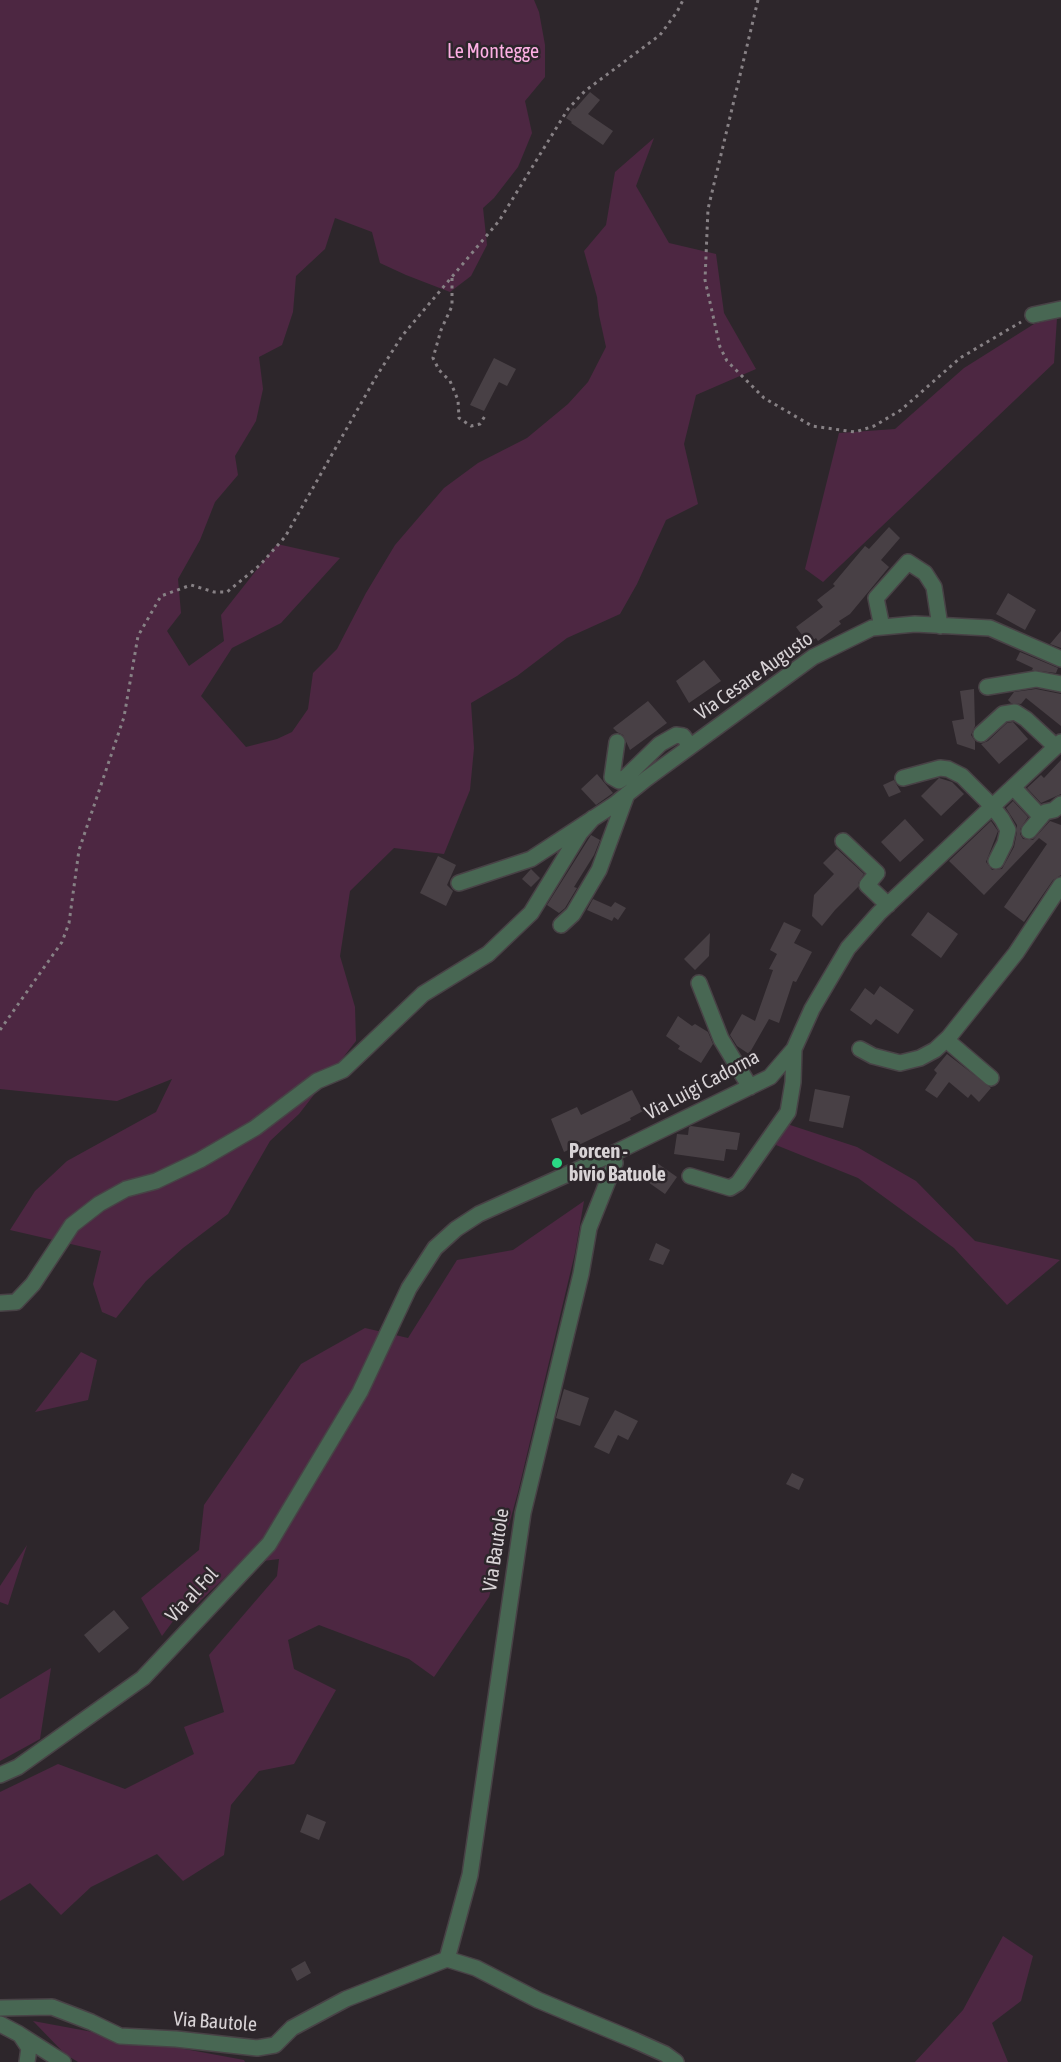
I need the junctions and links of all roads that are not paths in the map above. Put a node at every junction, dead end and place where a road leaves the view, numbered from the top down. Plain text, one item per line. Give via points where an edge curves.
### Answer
1 (1061, 309) edge
2 (1033, 315) road end
3 (940, 626) junction
4 (882, 627) junction
5 (1061, 659) edge
6 (1061, 684) edge
7 (987, 687) dead end
8 (981, 734) dead end
9 (617, 742) dead end
10 (1058, 744) edge
11 (690, 746) junction
12 (903, 778) dead end
13 (1014, 786) junction
14 (627, 794) junction
15 (1061, 804) edge
16 (992, 806) junction
17 (1041, 817) junction
18 (593, 818) junction
19 (1029, 831) dead end
20 (843, 841) dead end
21 (996, 861) dead end
22 (459, 883) dead end
23 (1061, 885) edge
24 (888, 905) junction
25 (561, 925) dead end
26 (699, 983) dead end
27 (948, 1037) junction
28 (794, 1048) junction
29 (860, 1049) dead end
30 (991, 1078) dead end
31 (750, 1087) junction
32 (610, 1155) junction
33 (690, 1176) dead end
34 (0, 1302) edge
35 (360, 1392) joint
36 (0, 1775) edge
37 (447, 1959) junction
38 (0, 2008) edge
39 (0, 2024) edge
40 (19, 2034) junction
41 (27, 2062) edge
42 (63, 2062) edge
43 (676, 2062) edge

1 - 2 street
3 - 4 street, Via Cesare Augusto
3 - 4 street via 934,587 925,573 908,562 876,598
3 - 5 street, Via Cesare Augusto via 990,628
4 - 11 street, Via Cesare Augusto via 872,628 813,657
6 - 7 street via 1036,679
8 - 10 street via 1003,714 1015,712
9 - 11 street via 612,777 619,781 660,744 676,735 683,736
10 - 13 street, Via Luigi Cadorna
11 - 14 street, Via Cesare Augusto
12 - 16 street via 948,769 962,776
13 - 16 street, Via Luigi Cadorna
13 - 17 street
14 - 18 street, Via Cesare Augusto
14 - 25 street via 599,870 573,914
15 - 17 street
16 - 21 street via 1008,831
16 - 24 street, Via Luigi Cadorna
17 - 19 street
18 - 22 street, Via Cesare Augusto via 531,859
18 - 34 street via 531,913 488,954 423,994 343,1070 317,1082 255,1128 200,1160 99,1204 72,1225 33,1284 16,1302
20 - 24 street via 877,873 867,885
23 - 27 street via 1016,953
24 - 28 street, Via Luigi Cadorna via 848,948
26 - 31 street via 722,1039
27 - 29 street via 935,1050 900,1063
27 - 30 street
28 - 31 street, Via Luigi Cadorna via 770,1077
28 - 33 street via 788,1112 738,1183 730,1188
31 - 32 street, Via Luigi Cadorna
32 - 35 street, Via Luigi Cadorna via 479,1214 435,1248 408,1288
32 - 37 street, Via Bautole via 615,1164 589,1228 523,1513 470,1875
35 - 36 street, Via al Fol via 269,1544 246,1569 143,1678 18,1767
37 - 38 street, Via Bautole via 346,2000 292,2028 275,2045 257,2048 120,2037 51,2007
37 - 43 street via 476,1968
39 - 40 street
40 - 41 street via 29,2048
40 - 42 street

